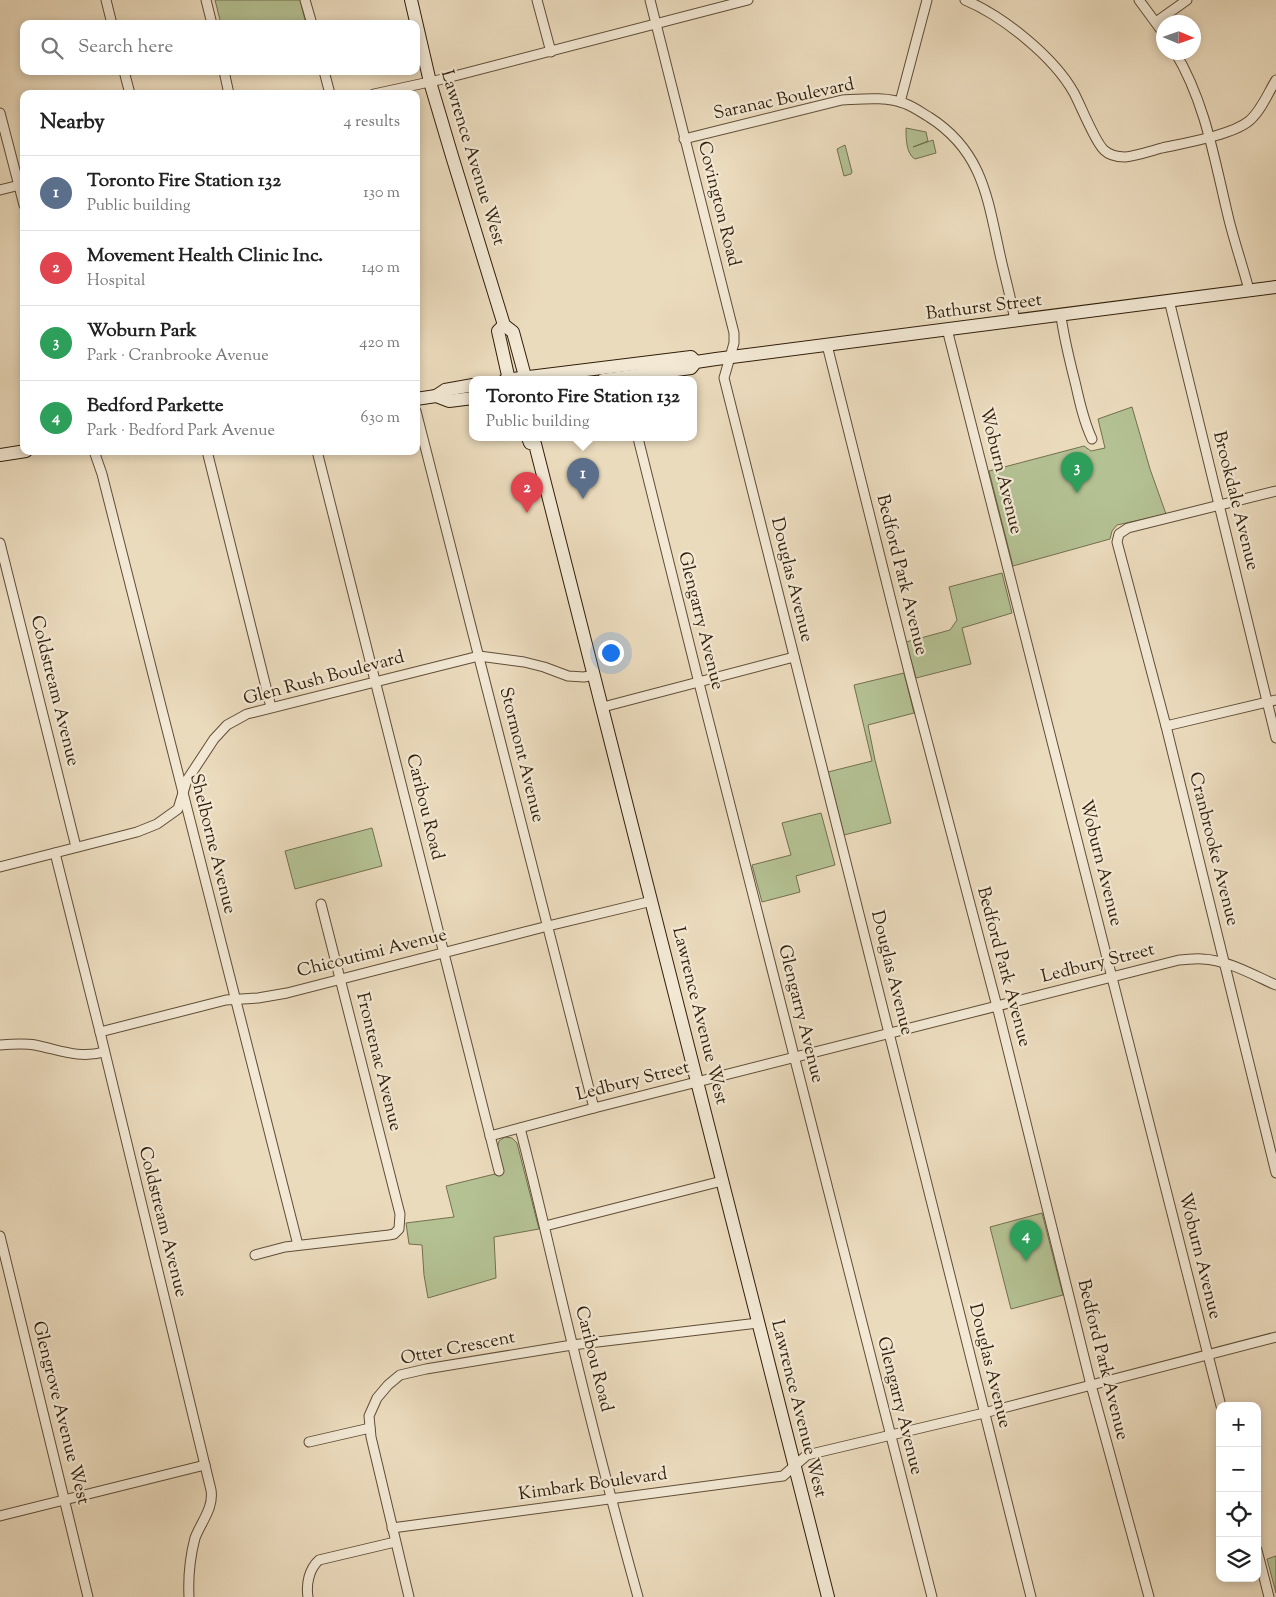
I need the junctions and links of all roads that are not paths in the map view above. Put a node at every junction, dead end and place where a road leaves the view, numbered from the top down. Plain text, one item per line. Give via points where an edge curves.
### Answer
1 (106, 0) edge
2 (206, 0) edge
3 (305, 0) edge
4 (411, 0) edge
5 (537, 0) edge
6 (650, 0) edge
7 (748, 0) edge
8 (927, 0) edge
9 (966, 0) edge
10 (1138, 0) edge
11 (1186, 0) edge
12 (1166, 15) edge
13 (111, 20) edge
14 (211, 20) edge
15 (311, 20) edge
16 (416, 20) edge
17 (1156, 22) edge
18 (656, 24) junction
19 (420, 39) edge
20 (551, 52) junction
21 (1180, 60) edge
22 (125, 75) edge
23 (225, 75) edge
24 (325, 75) edge
25 (1276, 80) edge
26 (430, 82) junction
27 (129, 90) edge
28 (229, 90) edge
29 (329, 90) edge
30 (393, 90) edge
31 (900, 102) junction
32 (0, 113) edge
33 (1210, 136) junction
34 (684, 139) junction
35 (20, 182) edge
36 (20, 185) edge
37 (0, 190) edge
38 (1276, 287) edge
39 (1249, 290) junction
40 (1170, 300) junction
41 (1061, 316) junction
42 (1015, 321) junction
43 (504, 325) junction
44 (946, 329) junction
45 (828, 345) junction
46 (729, 358) junction
47 (696, 362) junction
48 (508, 376) edge
49 (524, 376) edge
50 (548, 376) edge
51 (641, 376) edge
52 (469, 386) edge
53 (436, 396) junction
54 (420, 398) edge
55 (469, 398) edge
56 (420, 426) edge
57 (1092, 439) dead end
58 (534, 441) edge
59 (639, 441) edge
60 (20, 452) edge
61 (0, 455) edge
62 (95, 455) edge
63 (208, 455) edge
64 (317, 455) edge
65 (1276, 491) edge
66 (1220, 505) junction
67 (0, 543) edge
68 (479, 656) junction
69 (794, 657) junction
70 (594, 675) junction
71 (375, 682) junction
72 (698, 683) junction
73 (1276, 700) edge
74 (1266, 703) junction
75 (271, 707) junction
76 (602, 707) junction
77 (1166, 726) junction
78 (1276, 738) edge
79 (182, 795) junction
80 (76, 848) junction
81 (55, 853) junction
82 (0, 866) edge
83 (652, 901) junction
84 (321, 904) dead end
85 (548, 926) junction
86 (444, 953) junction
87 (1225, 964) junction
88 (1112, 977) junction
89 (340, 979) junction
90 (1276, 985) edge
91 (235, 1000) junction
92 (997, 1006) junction
93 (100, 1032) junction
94 (889, 1035) junction
95 (0, 1045) edge
96 (104, 1052) junction
97 (794, 1058) junction
98 (698, 1083) junction
99 (594, 1108) junction
100 (520, 1128) junction
101 (490, 1136) junction
102 (499, 1171) dead end
103 (1276, 1173) edge
104 (722, 1181) junction
105 (545, 1226) junction
106 (0, 1236) edge
107 (298, 1245) junction
108 (255, 1255) dead end
109 (758, 1323) junction
110 (1276, 1337) edge
111 (572, 1345) junction
112 (1208, 1354) junction
113 (1091, 1385) junction
114 (1219, 1402) edge
115 (984, 1412) junction
116 (370, 1428) junction
117 (890, 1435) junction
118 (309, 1442) dead end
119 (205, 1465) junction
120 (795, 1466) junction
121 (611, 1499) junction
122 (64, 1500) junction
123 (0, 1516) edge
124 (392, 1528) junction
125 (395, 1542) junction
126 (1261, 1566) edge
127 (88, 1597) edge
128 (189, 1597) edge
129 (308, 1597) edge
130 (409, 1597) edge
131 (638, 1597) edge
132 (828, 1597) edge
133 (932, 1597) edge
134 (1031, 1597) edge
135 (1149, 1597) edge
136 (1269, 1597) edge

1 - 13 street
2 - 14 street
3 - 15 street
4 - 16 main road, Lawrence Avenue West
5 - 20 street
6 - 18 street, Covington Road
7 - 18 street
8 - 31 street
9 - 33 street via 1008,24 1040,51 1073,90 1098,142 1108,153 1124,157
10 - 17 street
11 - 12 street
18 - 20 street
18 - 34 street, Covington Road
19 - 26 main road, Lawrence Avenue West
20 - 26 street
21 - 33 street
22 - 27 street
23 - 28 street
24 - 29 street
25 - 33 street via 1249,121
26 - 30 street
26 - 43 main road, Lawrence Avenue West
31 - 34 street, Saranac Boulevard via 842,100
31 - 42 street, Saranac Boulevard via 926,115 953,136 978,172 987,197
32 - 35 street
33 - 39 street
34 - 46 street, Covington Road via 734,332
36 - 37 street
38 - 39 main road, Bathurst Street
39 - 40 main road, Bathurst Street
40 - 41 main road, Bathurst Street
40 - 66 street, Brookdale Avenue
41 - 42 main road, Bathurst Street
41 - 57 street via 1081,407
42 - 44 main road, Bathurst Street
43 - 48 main road, Lawrence Avenue West via 498,331
43 - 49 main road, Lawrence Avenue West via 513,332
44 - 45 main road, Bathurst Street
44 - 88 street, Woburn Avenue
45 - 46 main road, Bathurst Street
45 - 92 street, Bedford Park Avenue via 910,676
46 - 47 main road, Bathurst Street
46 - 69 street, Douglas Avenue via 724,378
47 - 50 main road, Bathurst Street via 691,357
47 - 51 main road, Bathurst Street via 691,368
52 - 53 main road via 445,390
53 - 54 main road
53 - 55 main road via 449,401
56 - 68 street, Stormont Avenue
58 - 70 main road, Lawrence Avenue West
59 - 72 street, Glengarry Avenue
60 - 61 main road
62 - 79 street, Shelborne Avenue
63 - 75 street
64 - 71 street, Caribou Road
65 - 66 street
66 - 74 street, Brookdale Avenue
66 - 77 street, Cranbrooke Avenue via 1128,528 1119,534 1117,546
67 - 80 street, Coldstream Avenue
68 - 70 street, Glen Rush Boulevard via 524,662 568,676
68 - 71 street, Glen Rush Boulevard
68 - 85 street, Stormont Avenue
69 - 72 street
69 - 94 street, Douglas Avenue
70 - 76 main road, Lawrence Avenue West
71 - 75 street, Glen Rush Boulevard
71 - 86 street, Caribou Road
72 - 76 street
72 - 97 street, Glengarry Avenue
73 - 74 street
74 - 77 street
74 - 78 street, Brookdale Avenue
75 - 79 street, Glen Rush Boulevard via 240,718 222,730 186,780
76 - 83 main road, Lawrence Avenue West
77 - 87 street, Cranbrooke Avenue
79 - 80 street, Glen Rush Boulevard via 178,809 157,824
79 - 91 street, Shelborne Avenue
80 - 81 street, Glen Rush Boulevard
81 - 82 street, Glen Rush Boulevard
81 - 93 street, Coldstream Avenue
83 - 85 street, Chicoutimi Avenue
83 - 98 main road, Lawrence Avenue West
84 - 89 street, Frontenac Avenue
85 - 86 street, Chicoutimi Avenue
85 - 99 street, Stormont Avenue
86 - 89 street, Chicoutimi Avenue
86 - 101 street, Caribou Road
87 - 88 street, Ledbury Street via 1203,959 1187,960
87 - 90 street, Ledbury Street
87 - 103 street, Cranbrooke Avenue
88 - 92 street, Ledbury Street
88 - 112 street, Woburn Avenue
89 - 91 street, Chicoutimi Avenue via 275,996
89 - 107 street, Frontenac Avenue via 400,1214 399,1229 389,1235
91 - 93 street, Chicoutimi Avenue
91 - 107 street, Shelborne Avenue
92 - 94 street, Ledbury Street
92 - 113 street, Bedford Park Avenue
93 - 96 street, Coldstream Avenue
94 - 97 street, Ledbury Street
94 - 115 street, Douglas Avenue
95 - 96 street via 34,1045 74,1055 92,1056
96 - 119 street, Coldstream Avenue
97 - 98 street, Ledbury Street
97 - 117 street, Glengarry Avenue
98 - 99 street, Ledbury Street
98 - 104 main road, Lawrence Avenue West
99 - 100 street, Ledbury Street
100 - 101 street, Ledbury Street
100 - 105 street, Caribou Road
101 - 102 street, Caribou Road
104 - 105 street
104 - 109 main road, Lawrence Avenue West
105 - 111 street, Caribou Road
106 - 122 street, Glengrove Avenue West
107 - 108 street
109 - 111 street, Otter Crescent
109 - 120 main road, Lawrence Avenue West
110 - 112 street, Kimbark Boulevard
111 - 116 street, Otter Crescent via 400,1375 377,1398 369,1416
111 - 121 street, Caribou Road
112 - 113 street, Kimbark Boulevard
112 - 114 street, Woburn Avenue
113 - 115 street, Kimbark Boulevard
113 - 135 street, Bedford Park Avenue
115 - 117 street, Kimbark Boulevard
115 - 134 street, Douglas Avenue
116 - 118 street
116 - 124 street, Otter Crescent
117 - 120 street, Kimbark Boulevard via 807,1455
117 - 133 street, Glengarry Avenue
119 - 122 street
119 - 128 street, Coldstream Avenue via 211,1500 192,1551
120 - 121 street, Kimbark Boulevard via 783,1476
120 - 132 main road, Lawrence Avenue West
121 - 124 street, Kimbark Boulevard
121 - 131 street, Caribou Road
122 - 123 street
122 - 127 street, Glengrove Avenue West
124 - 125 street, Otter Crescent
125 - 129 street via 319,1560 310,1573
125 - 130 street, Otter Crescent
126 - 136 street

